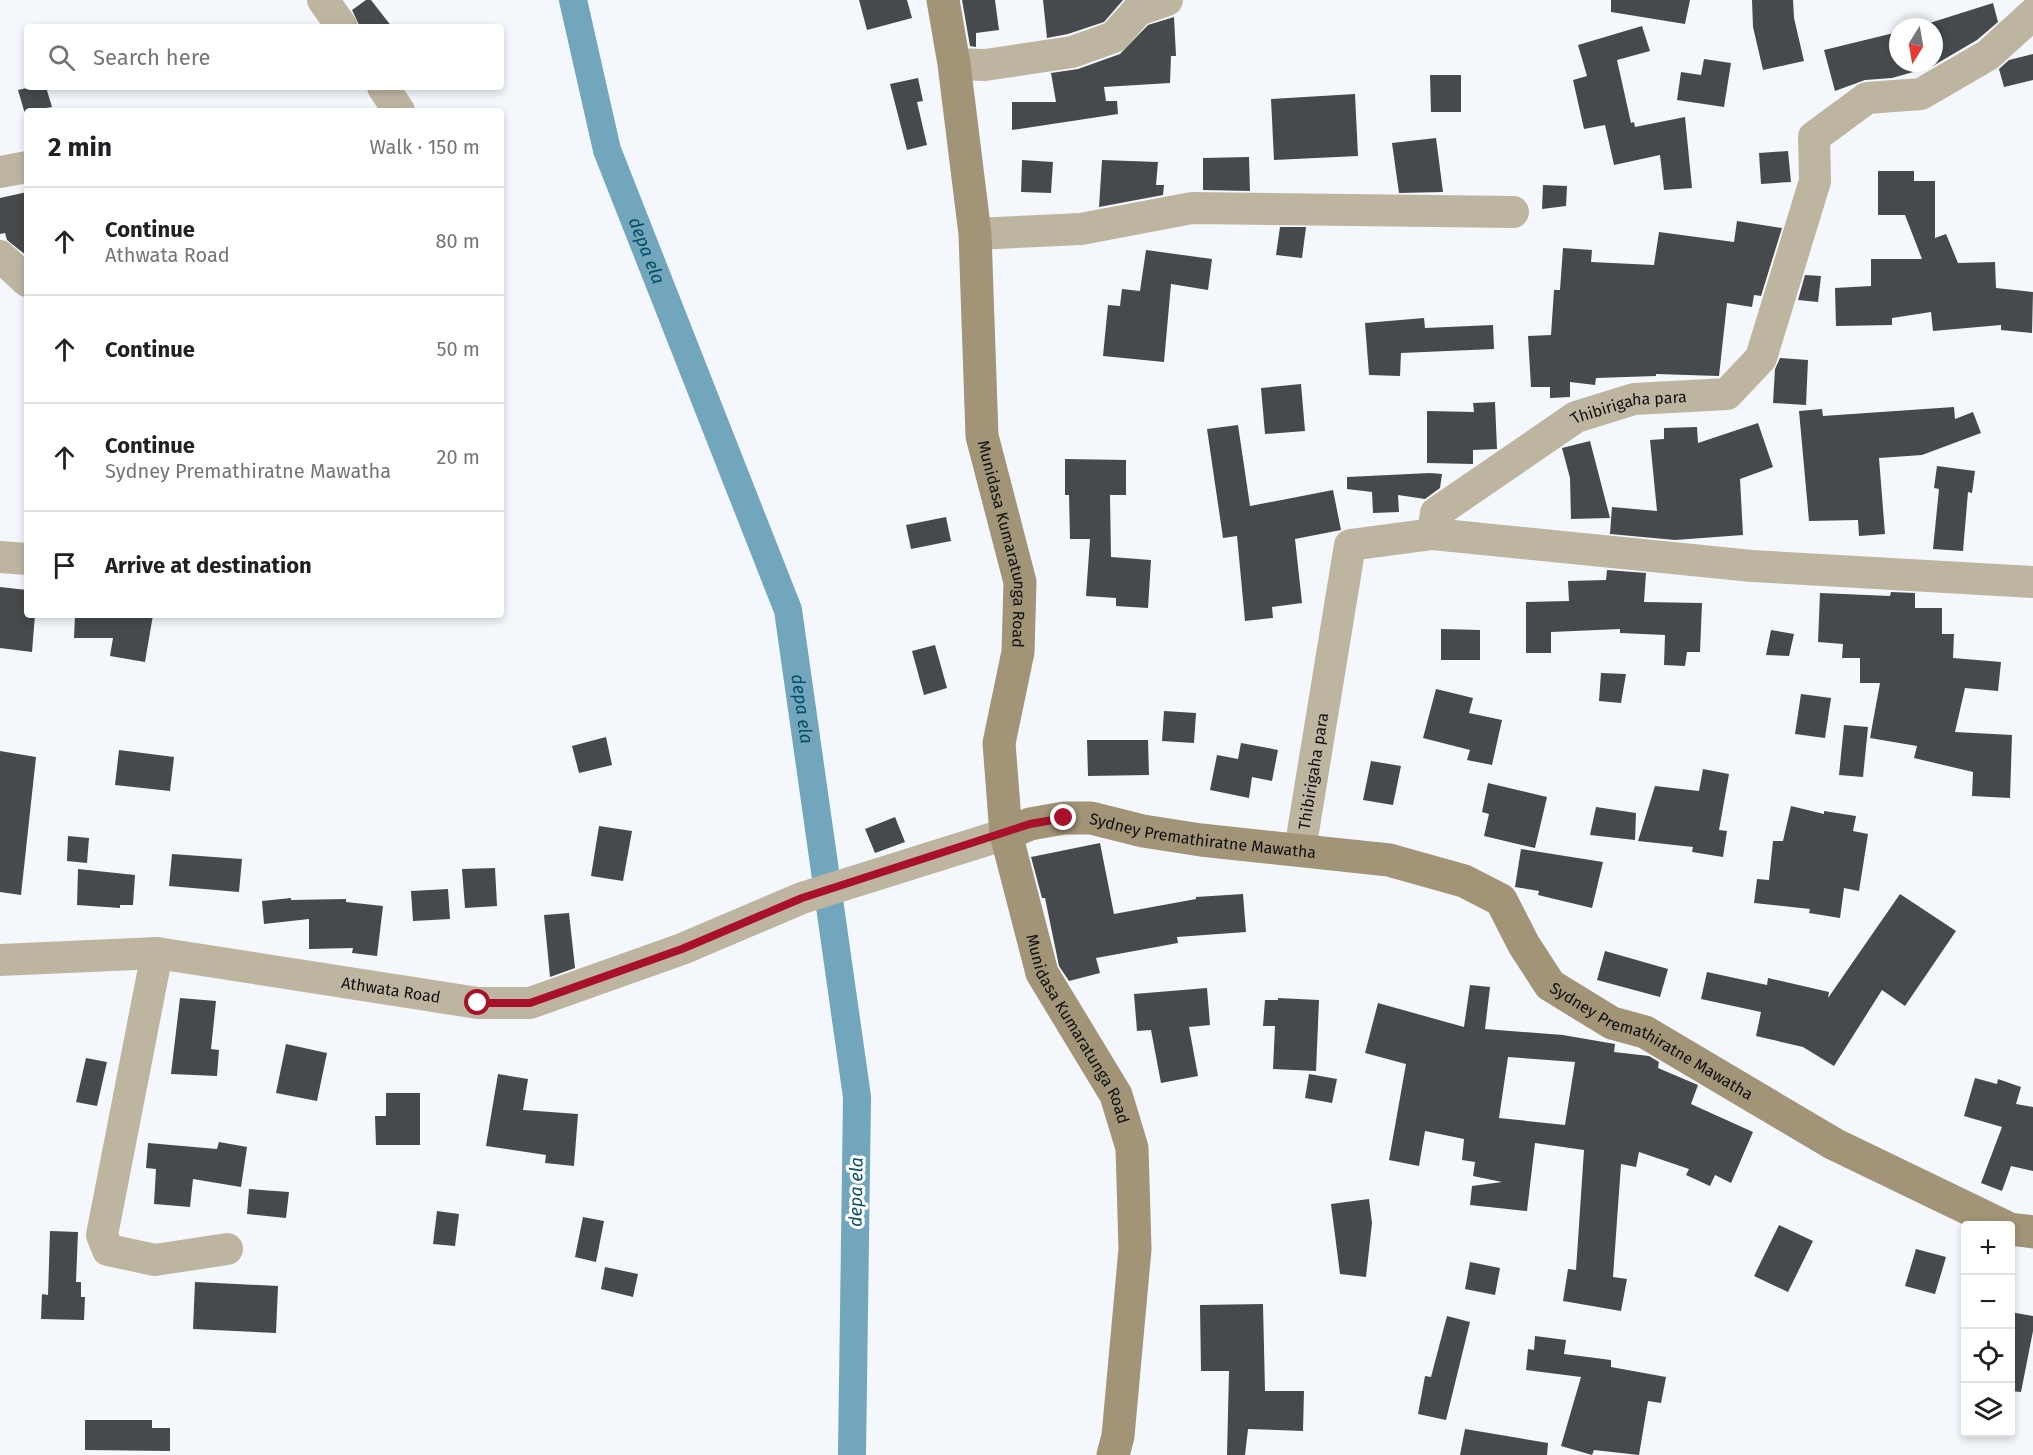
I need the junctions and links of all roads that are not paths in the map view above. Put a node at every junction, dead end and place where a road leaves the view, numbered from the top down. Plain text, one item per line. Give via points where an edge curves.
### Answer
1 (323, 0) edge
2 (943, 0) edge
3 (1167, 0) edge
4 (2033, 15) edge
5 (340, 24) edge
6 (954, 64) junction
7 (385, 90) edge
8 (397, 108) edge
9 (24, 168) edge
10 (0, 172) edge
11 (1513, 212) dead end
12 (975, 234) junction
13 (0, 256) edge
14 (24, 278) edge
15 (1433, 534) junction
16 (0, 557) edge
17 (24, 560) edge
18 (2033, 582) edge
19 (1006, 834) junction
20 (1300, 850) junction
21 (157, 953) junction
22 (0, 960) edge
23 (1994, 1221) edge
24 (2015, 1230) edge
25 (2033, 1232) edge
26 (227, 1249) dead end
27 (1113, 1455) edge

1 - 5 street
2 - 6 street, Munidasa Kumaratunga Road
3 - 6 street via 1138,10 1114,36 1072,52 985,65
4 - 15 street, Thibirigaha para via 1989,55 1921,94 1867,98 1814,136 1815,181 1761,358 1726,394 1634,399 1576,417 1436,513
6 - 12 street, Munidasa Kumaratunga Road
7 - 8 street
9 - 10 street
11 - 12 street via 1192,208 1081,229
12 - 19 street, Munidasa Kumaratunga Road via 982,436 1020,582 1018,652 999,743
13 - 14 street
15 - 18 street via 1752,566
15 - 20 street, Thibirigaha para via 1350,545
16 - 17 street
19 - 20 street, Sydney Premathiratne Mawatha via 1030,824 1091,818 1201,840
19 - 21 street, Athwata Road via 802,898 682,949 530,1003 478,1003
19 - 27 street, Munidasa Kumaratunga Road via 1042,973 1116,1095 1132,1148 1135,1248
20 - 23 street, Sydney Premathiratne Mawatha via 1389,860 1464,880 1502,900 1550,986 1612,1023 1645,1032 1833,1144
21 - 22 street, Athwata Road
21 - 26 street via 102,1234 108,1250 155,1260
24 - 25 street

